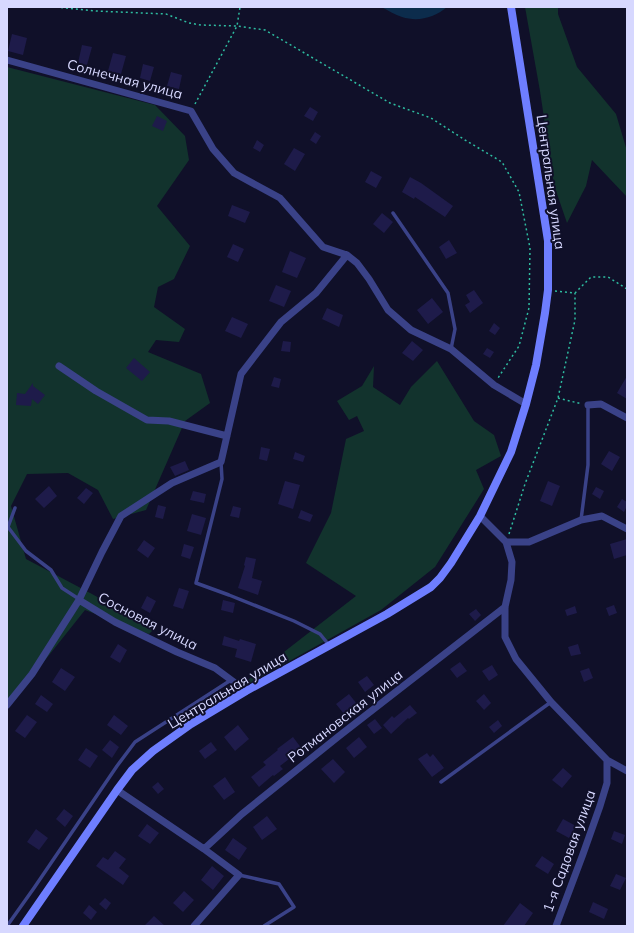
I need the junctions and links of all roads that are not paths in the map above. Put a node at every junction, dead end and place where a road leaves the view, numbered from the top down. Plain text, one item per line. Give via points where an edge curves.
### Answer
1 (511, 8) edge
2 (7, 60) edge
3 (393, 213) dead end
4 (347, 255) junction
5 (451, 349) junction
6 (59, 366) dead end
7 (526, 404) junction
8 (588, 405) joint
9 (627, 418) edge
10 (227, 436) junction
11 (221, 462) junction
12 (15, 508) dead end
13 (480, 516) junction
14 (581, 520) junction
15 (627, 529) edge
16 (506, 542) junction
17 (79, 600) junction
18 (505, 607) junction
19 (330, 645) junction
20 (231, 680) junction
21 (246, 691) junction
22 (551, 702) junction
23 (7, 705) edge
24 (607, 760) junction
25 (627, 771) edge
26 (441, 782) dead end
27 (117, 790) junction
28 (204, 849) junction
29 (239, 875) junction
30 (7, 926) edge
31 (23, 926) edge
32 (194, 926) edge
33 (264, 926) edge
34 (556, 926) edge

1 - 7 street, Центральная улица via 548,241 548,290 545,313
2 - 4 street, Солнечная улица via 191,111 213,149 234,173 280,198 323,246
3 - 5 lane via 448,293 455,329
4 - 5 street, Солнечная улица via 369,279 388,310 411,330
4 - 10 street via 316,293 281,322 241,374
5 - 7 street, Солнечная улица via 494,385
6 - 10 street via 146,420 170,421
7 - 13 street, Центральная улица via 511,452
8 - 9 street via 601,404
8 - 14 lane via 588,465
10 - 11 street
11 - 17 street, Сосновая улица via 172,484 121,516
11 - 19 lane via 222,479 196,583 294,620 320,634
12 - 17 lane via 8,527 26,551 51,570 62,588
13 - 16 street
13 - 19 street, Центральная улица via 451,563 430,587
14 - 15 street via 602,516
14 - 16 street via 529,542
16 - 18 street via 512,562
17 - 20 street, Сосновая улица via 116,622 215,668
17 - 23 street via 32,674
18 - 22 street via 505,637 516,659
18 - 28 street, Ротмановская улица via 339,736 242,814
19 - 21 street, Центральная улица
20 - 21 street, Сосновая улица
20 - 30 lane via 135,742
21 - 27 street, Центральная улица via 191,724 153,751 132,770
22 - 24 street
22 - 26 lane
24 - 25 street
24 - 34 street, 1-я Садовая улица via 607,783 600,806
27 - 28 street
27 - 31 street, Центральная улица
28 - 29 street
29 - 32 street
29 - 33 lane via 279,884 294,907

